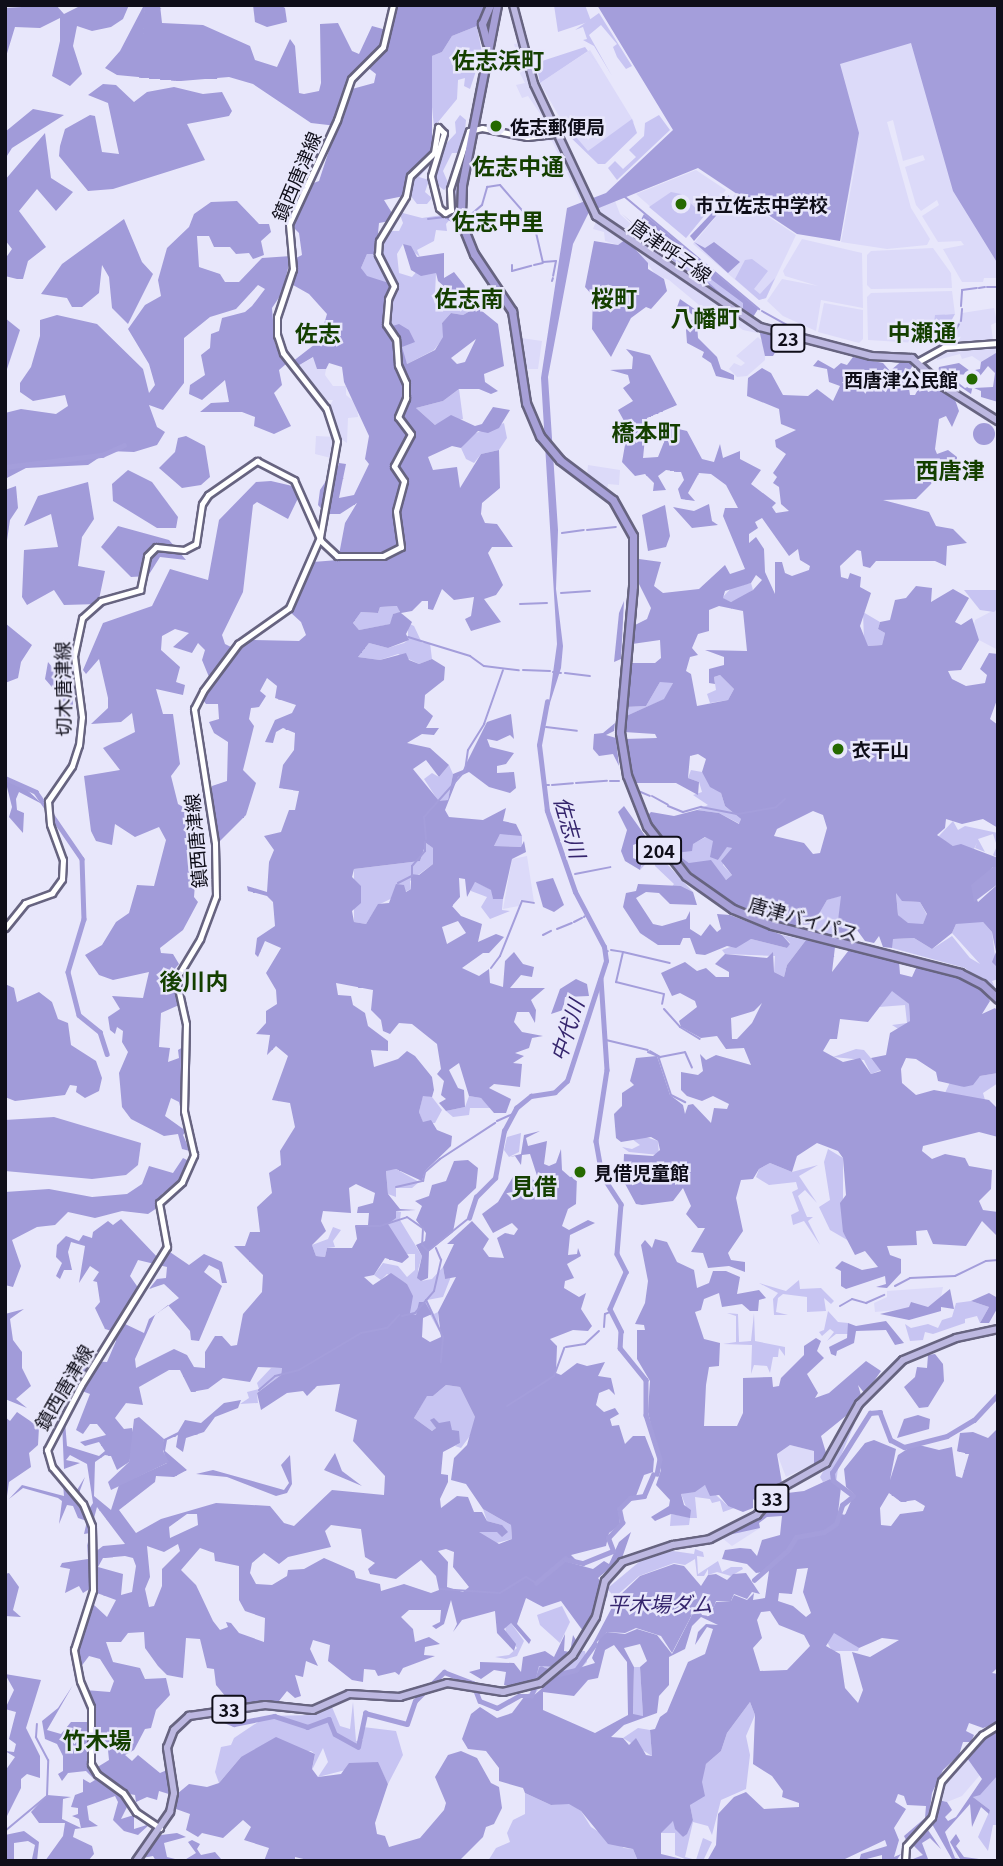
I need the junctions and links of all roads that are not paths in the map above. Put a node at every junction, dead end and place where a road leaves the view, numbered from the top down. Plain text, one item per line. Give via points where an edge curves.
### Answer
1 (393, 5) edge
2 (491, 5) edge
3 (499, 5) edge
4 (512, 5) edge
5 (489, 43) junction
6 (477, 128) junction
7 (557, 134) junction
8 (998, 344) edge
9 (919, 361) junction
10 (998, 421) edge
11 (320, 537) junction
12 (5, 928) edge
13 (998, 999) edge
14 (998, 1329) edge
15 (998, 1725) edge
16 (160, 1828) junction
17 (136, 1861) edge
18 (905, 1861) edge

1 - 11 main road, 鎮西唐津線 via 383,47 351,79 289,224 293,269 277,317 278,341 326,408 337,441
2 - 5 highway, 204 via 482,24
3 - 5 highway, 唐津バイパス / 204
4 - 7 main road, 唐津呼子線 / 23 via 534,84
5 - 6 highway, 唐津バイパス / 204
6 - 7 main road via 527,137
6 - 11 main road, 切木唐津線 via 465,137 450,189 450,212 441,210 432,178 444,133 440,127 434,153 410,176 406,196 378,245 395,288 388,299 386,324 396,339 398,366 406,383 398,417 411,434 394,466 404,481 396,511 402,545 383,556 345,560 328,551
6 - 13 highway, 唐津バイパス / 204 via 462,185 461,215 471,247 515,320 526,403 540,436 557,458 608,495 632,533 633,586 620,732 631,786 657,843 692,881 745,915 954,971 977,981
7 - 9 main road, 唐津呼子線 / 23 via 593,212 726,308 774,334 871,356
8 - 9 main road via 944,347
9 - 10 main road via 944,387
11 - 12 main road, 切木唐津線 via 294,480 257,461 208,495 196,544 184,550 156,547 148,556 140,590 107,598 88,610 75,644 82,718 79,745 72,766 49,798 49,817 63,860 61,882 51,894 25,903
11 - 16 main road, 鎮西唐津線 via 289,608 238,644 196,704 196,733 215,843 216,896 200,939 176,979 186,1024 184,1111 194,1155 182,1182 159,1203 167,1247 81,1385 47,1450 52,1467 83,1504 92,1525 93,1590 74,1650 79,1681 91,1707 91,1764 97,1774 124,1793 136,1812
14 - 16 main road, 33 via 935,1345 898,1364 859,1404 826,1463 780,1489 757,1515 710,1539 673,1545 622,1562 605,1581 592,1625 559,1671 538,1684 512,1691 454,1684 400,1697 349,1694 313,1710 265,1705 189,1716 169,1740 173,1802
15 - 18 main road via 982,1735 941,1781 932,1817 906,1846
16 - 17 main road, 33

